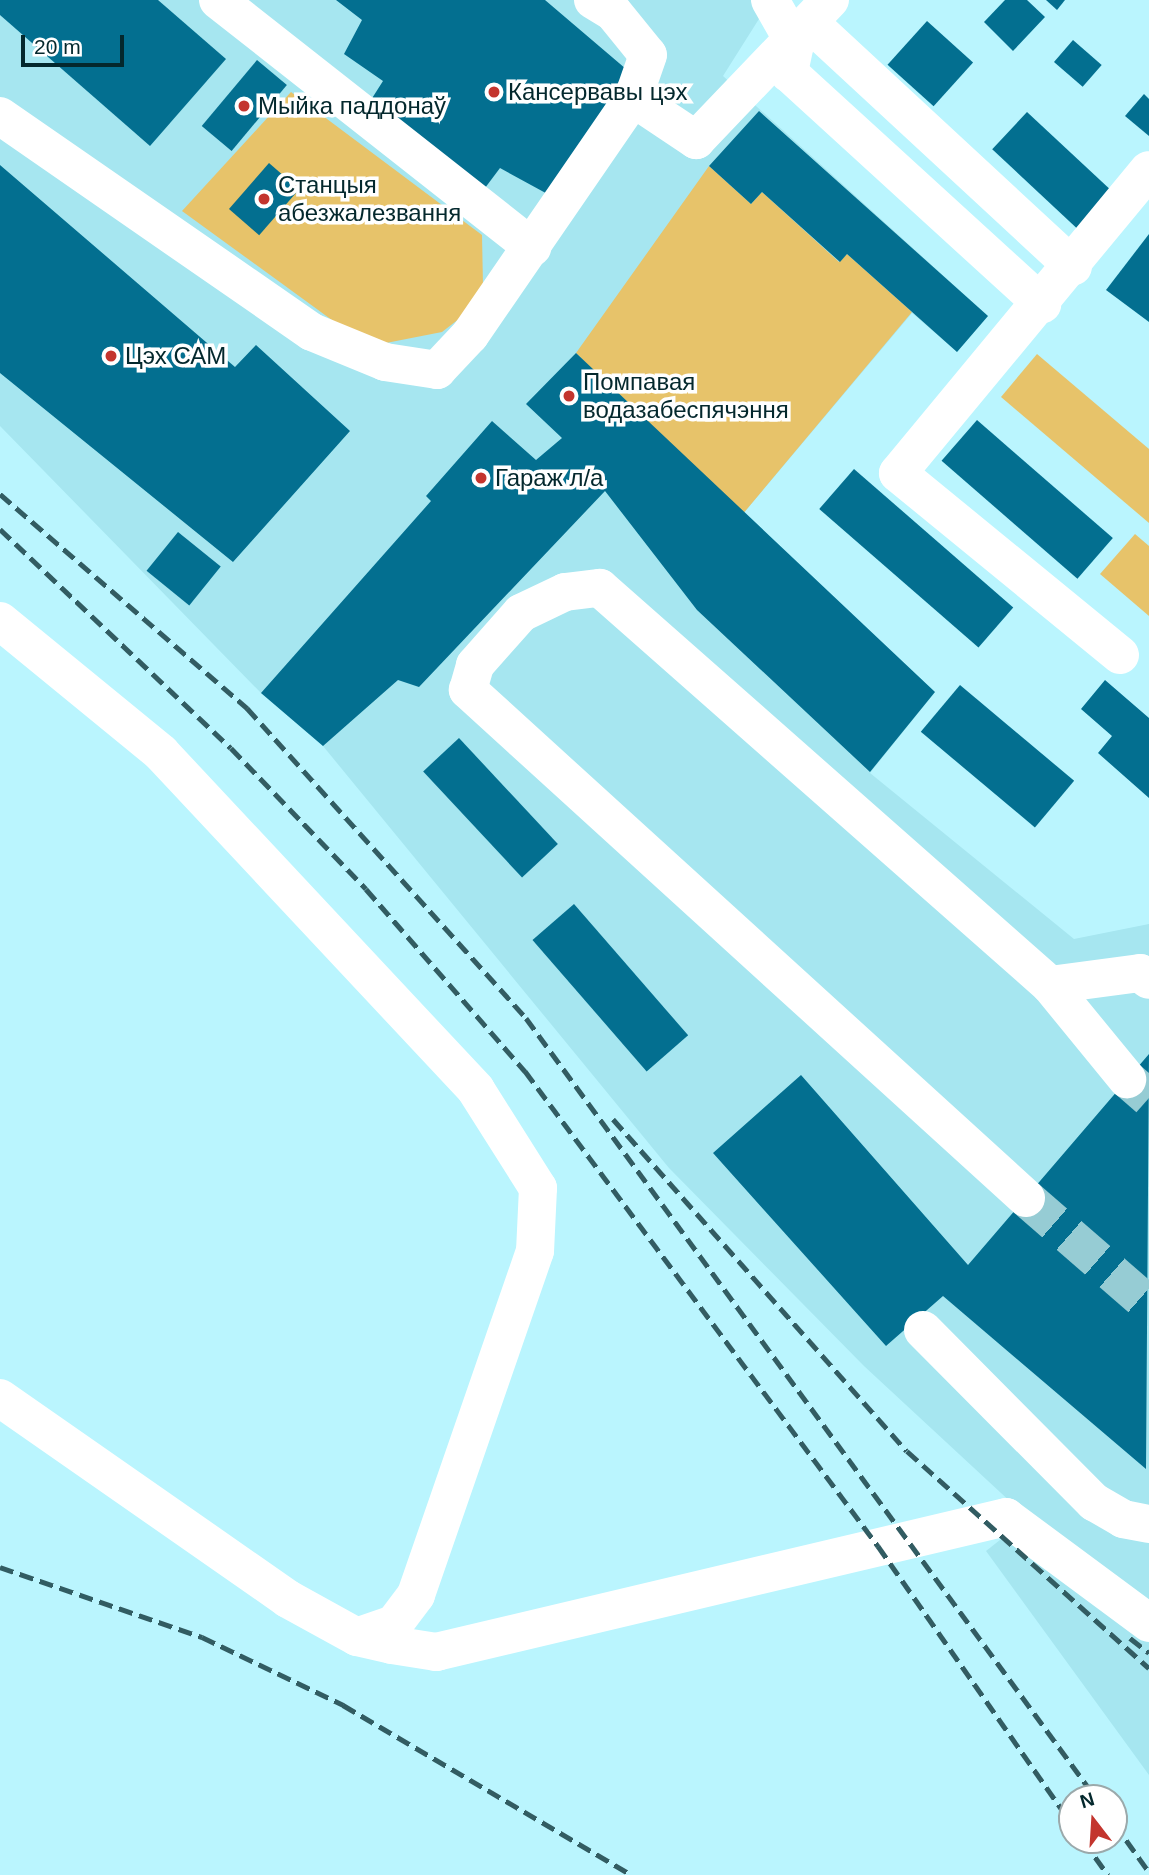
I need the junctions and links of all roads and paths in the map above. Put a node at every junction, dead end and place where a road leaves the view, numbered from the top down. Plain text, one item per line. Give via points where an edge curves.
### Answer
1 (218, 0) edge
2 (593, 0) edge
3 (770, 0) edge
4 (812, 22) edge
5 (633, 98) junction
6 (0, 116) edge
7 (1149, 170) edge
8 (532, 247) junction
9 (1073, 267) junction
10 (1042, 304) junction
11 (0, 621) edge
12 (1120, 655) dead end
13 (1149, 980) edge
14 (1050, 985) junction
15 (1127, 1079) tunnel mouth
16 (1026, 1198) tunnel mouth
17 (923, 1330) dead end
18 (0, 1398) edge
19 (1149, 1524) edge
20 (1149, 1623) edge
21 (357, 1637) junction

1 - 8 lane
2 - 5 lane via 613,12 648,55
3 - 4 lane
4 - 5 lane via 696,140
4 - 9 lane
4 - 10 lane via 789,73
5 - 8 lane
6 - 8 lane via 312,332 385,362 437,370
7 - 9 lane
9 - 10 lane
10 - 12 lane via 898,473
11 - 21 lane via 161,752 475,1090 538,1188 535,1251 416,1595 394,1623
13 - 14 lane via 1140,973
14 - 15 lane
14 - 16 lane via 600,588 565,592 521,614 475,665 468,690
17 - 19 lane via 1094,1502 1123,1519
18 - 21 lane via 288,1599
20 - 21 lane via 1006,1517 436,1652

